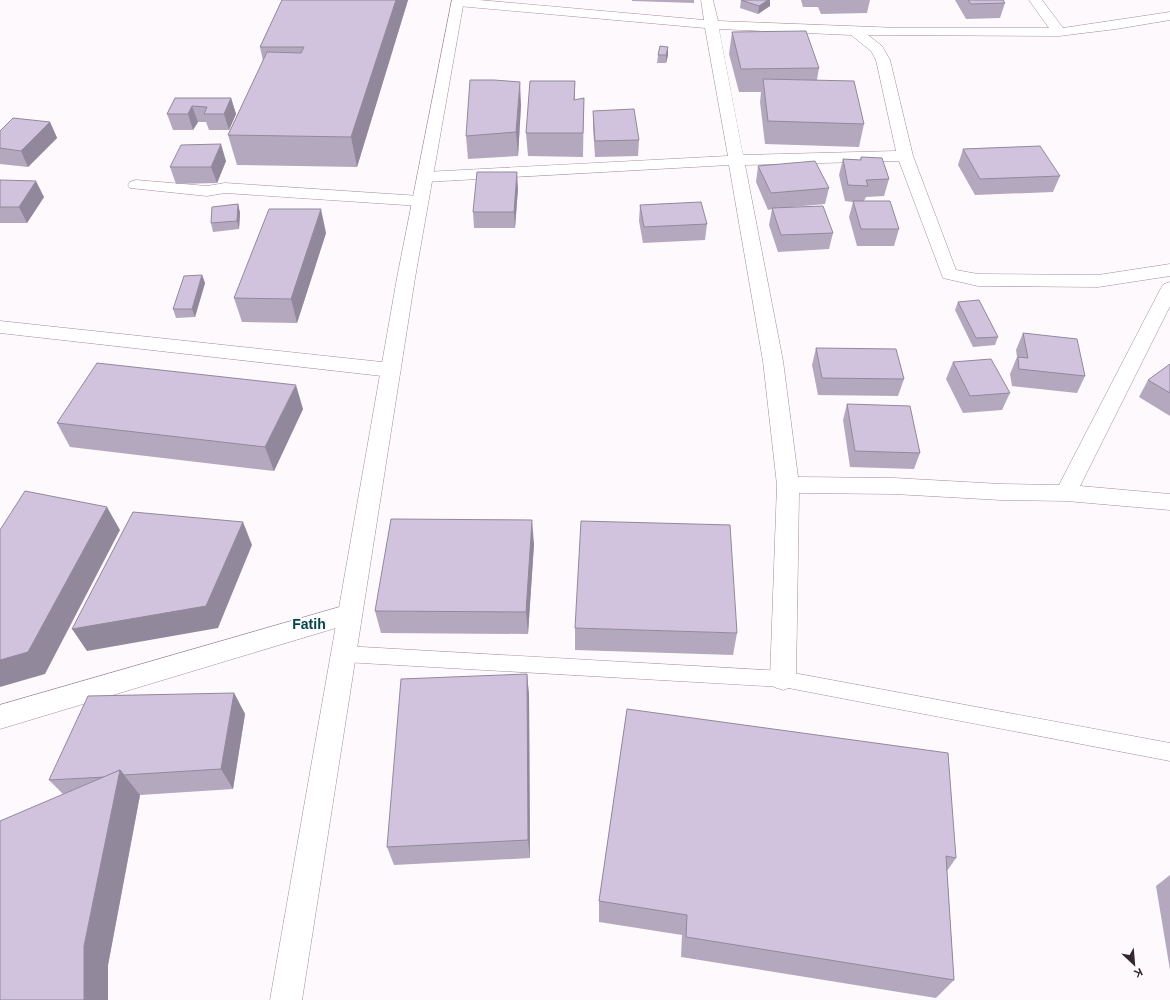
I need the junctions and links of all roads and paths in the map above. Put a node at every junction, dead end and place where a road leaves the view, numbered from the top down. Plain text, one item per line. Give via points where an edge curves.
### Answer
1 (707, 0) edge
2 (1035, 0) edge
3 (458, 1) edge
4 (1170, 16) edge
5 (712, 24) junction
6 (866, 31) junction
7 (1059, 32) junction
8 (905, 156) junction
9 (736, 160) junction
10 (425, 177) junction
11 (136, 185) dead end
12 (420, 201) junction
13 (1170, 270) edge
14 (1170, 288) edge
15 (0, 327) edge
16 (391, 370) junction
17 (788, 485) junction
18 (1066, 493) junction
19 (1170, 502) edge
20 (350, 614) junction
21 (344, 654) junction
22 (783, 679) junction
23 (0, 717) edge
24 (1170, 752) edge
25 (286, 1000) edge

1 - 5 street
2 - 7 street
3 - 5 street
3 - 10 street
4 - 7 street
5 - 6 street
5 - 9 street
6 - 7 street
6 - 8 street via 856,32 877,49 883,60
8 - 9 street
8 - 13 street via 949,274 978,280 1098,281
9 - 10 street
9 - 17 street via 773,362
10 - 12 street
11 - 12 street via 207,191 225,188
12 - 16 street
14 - 18 street
15 - 16 street
16 - 20 street
17 - 18 street via 894,486
17 - 22 street
18 - 19 street
20 - 21 street
20 - 23 street
21 - 22 lane
21 - 25 street
22 - 24 lane

